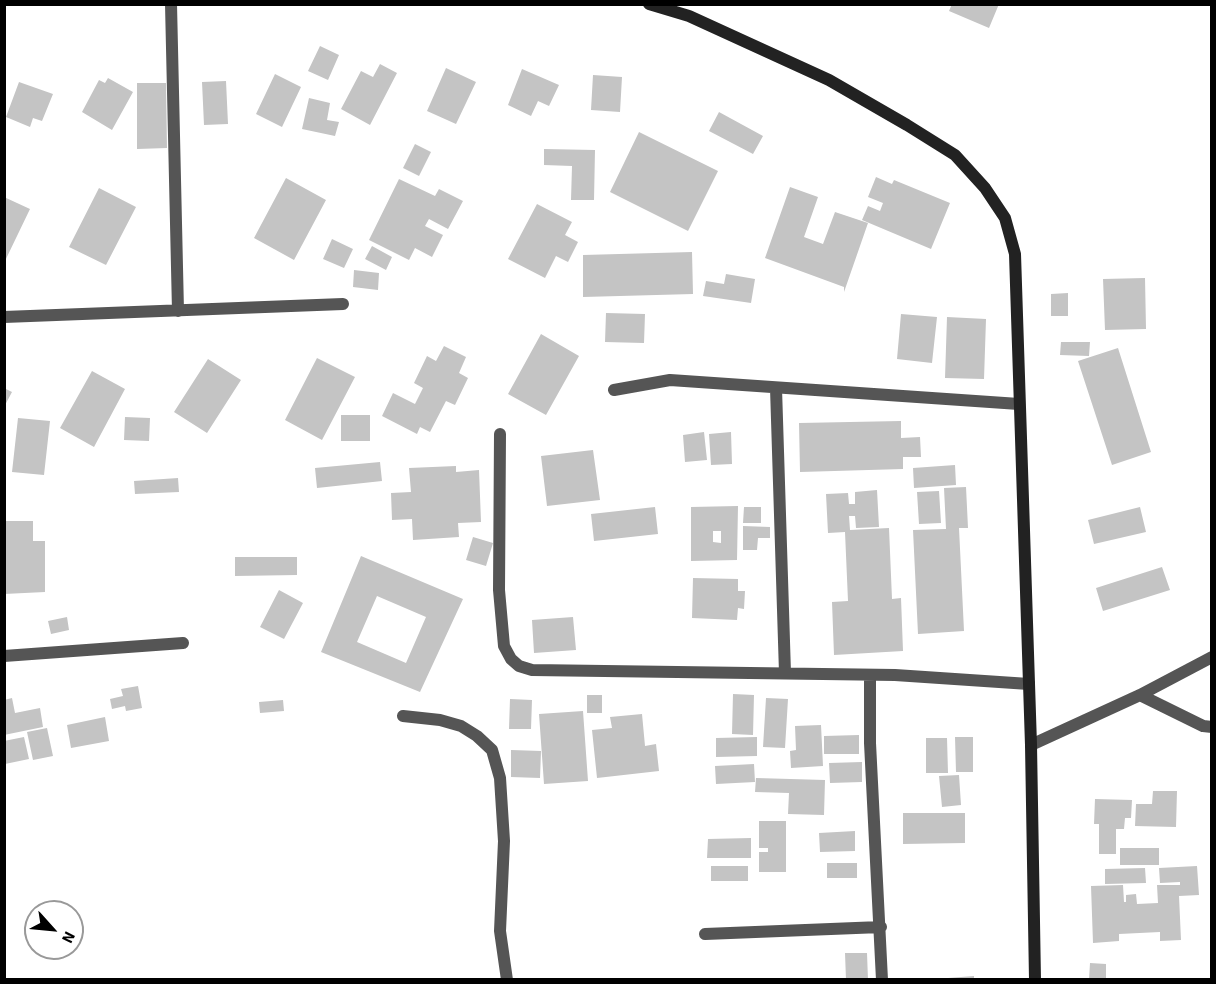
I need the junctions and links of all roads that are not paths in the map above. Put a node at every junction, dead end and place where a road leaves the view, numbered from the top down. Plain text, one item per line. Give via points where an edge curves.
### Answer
1 (171, 4) edge
2 (649, 4) edge
3 (343, 304) dead end
4 (178, 311) junction
5 (4, 317) edge
6 (776, 388) junction
7 (614, 390) dead end
8 (1019, 404) junction
9 (500, 434) dead end
10 (183, 643) dead end
11 (4, 656) edge
12 (1212, 657) edge
13 (785, 673) junction
14 (870, 676) junction
15 (1029, 684) junction
16 (1140, 695) junction
17 (403, 716) dead end
18 (1212, 727) edge
19 (1031, 745) junction
20 (880, 927) junction
21 (705, 934) dead end
22 (507, 980) edge
23 (882, 980) edge
24 (1035, 980) edge

1 - 4 street
2 - 8 street via 689,16 829,80 955,156 985,188 1005,218 1015,254
3 - 4 street
4 - 5 street
6 - 7 street via 670,380
6 - 8 street
6 - 13 street
8 - 15 street
9 - 13 street via 500,590 504,646 511,659 532,670
10 - 11 street
12 - 16 street
13 - 14 street
14 - 15 street
14 - 20 street
15 - 19 street
16 - 18 street
16 - 19 street
17 - 22 street via 460,726 492,750 500,778 504,841 500,931
19 - 24 street
20 - 21 street
20 - 23 street

